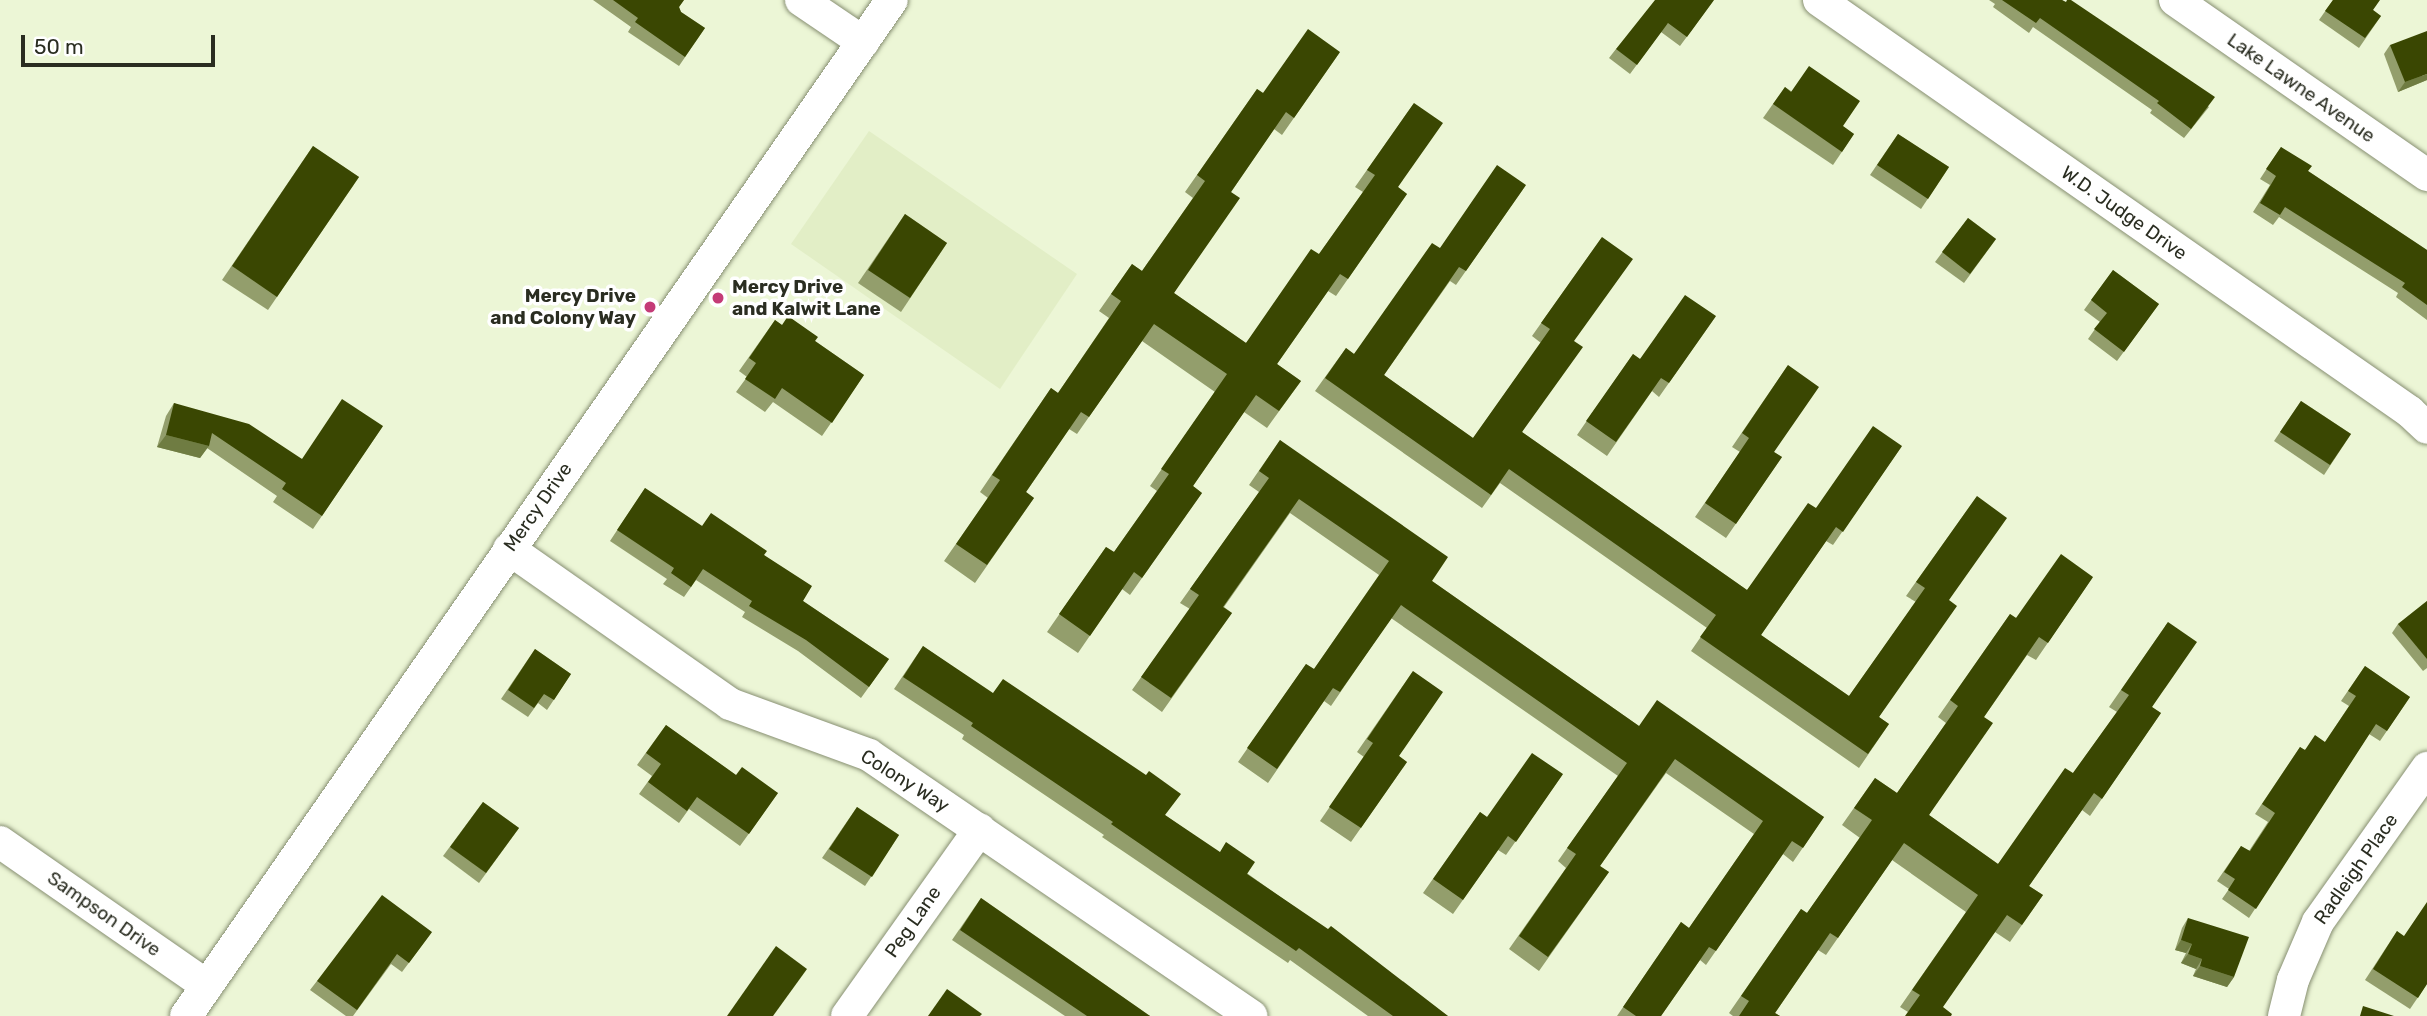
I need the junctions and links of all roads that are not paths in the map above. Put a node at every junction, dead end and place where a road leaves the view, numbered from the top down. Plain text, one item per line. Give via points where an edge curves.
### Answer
1 (801, 0) edge
2 (892, 0) edge
3 (1819, 0) edge
4 (2175, 0) edge
5 (863, 42) junction
6 (2427, 175) edge
7 (2427, 428) edge
8 (509, 550) junction
9 (2427, 768) edge
10 (980, 829) junction
11 (0, 842) edge
12 (207, 986) junction
13 (186, 1016) edge
14 (847, 1016) edge
15 (1252, 1016) edge
16 (2284, 1016) edge

1 - 5 street
2 - 5 street, Mercy Drive
3 - 7 street, W.D. Judge Drive
4 - 6 street, Lake Lawne Avenue
5 - 8 street, Mercy Drive
8 - 10 street, Colony Way via 730,704 869,755
8 - 12 street, Mercy Drive
9 - 16 street, Radleigh Place via 2318,922 2293,980
10 - 14 street, Peg Lane
10 - 15 street, Colony Way
11 - 12 street, Sampson Drive
12 - 13 street, Mercy Drive

